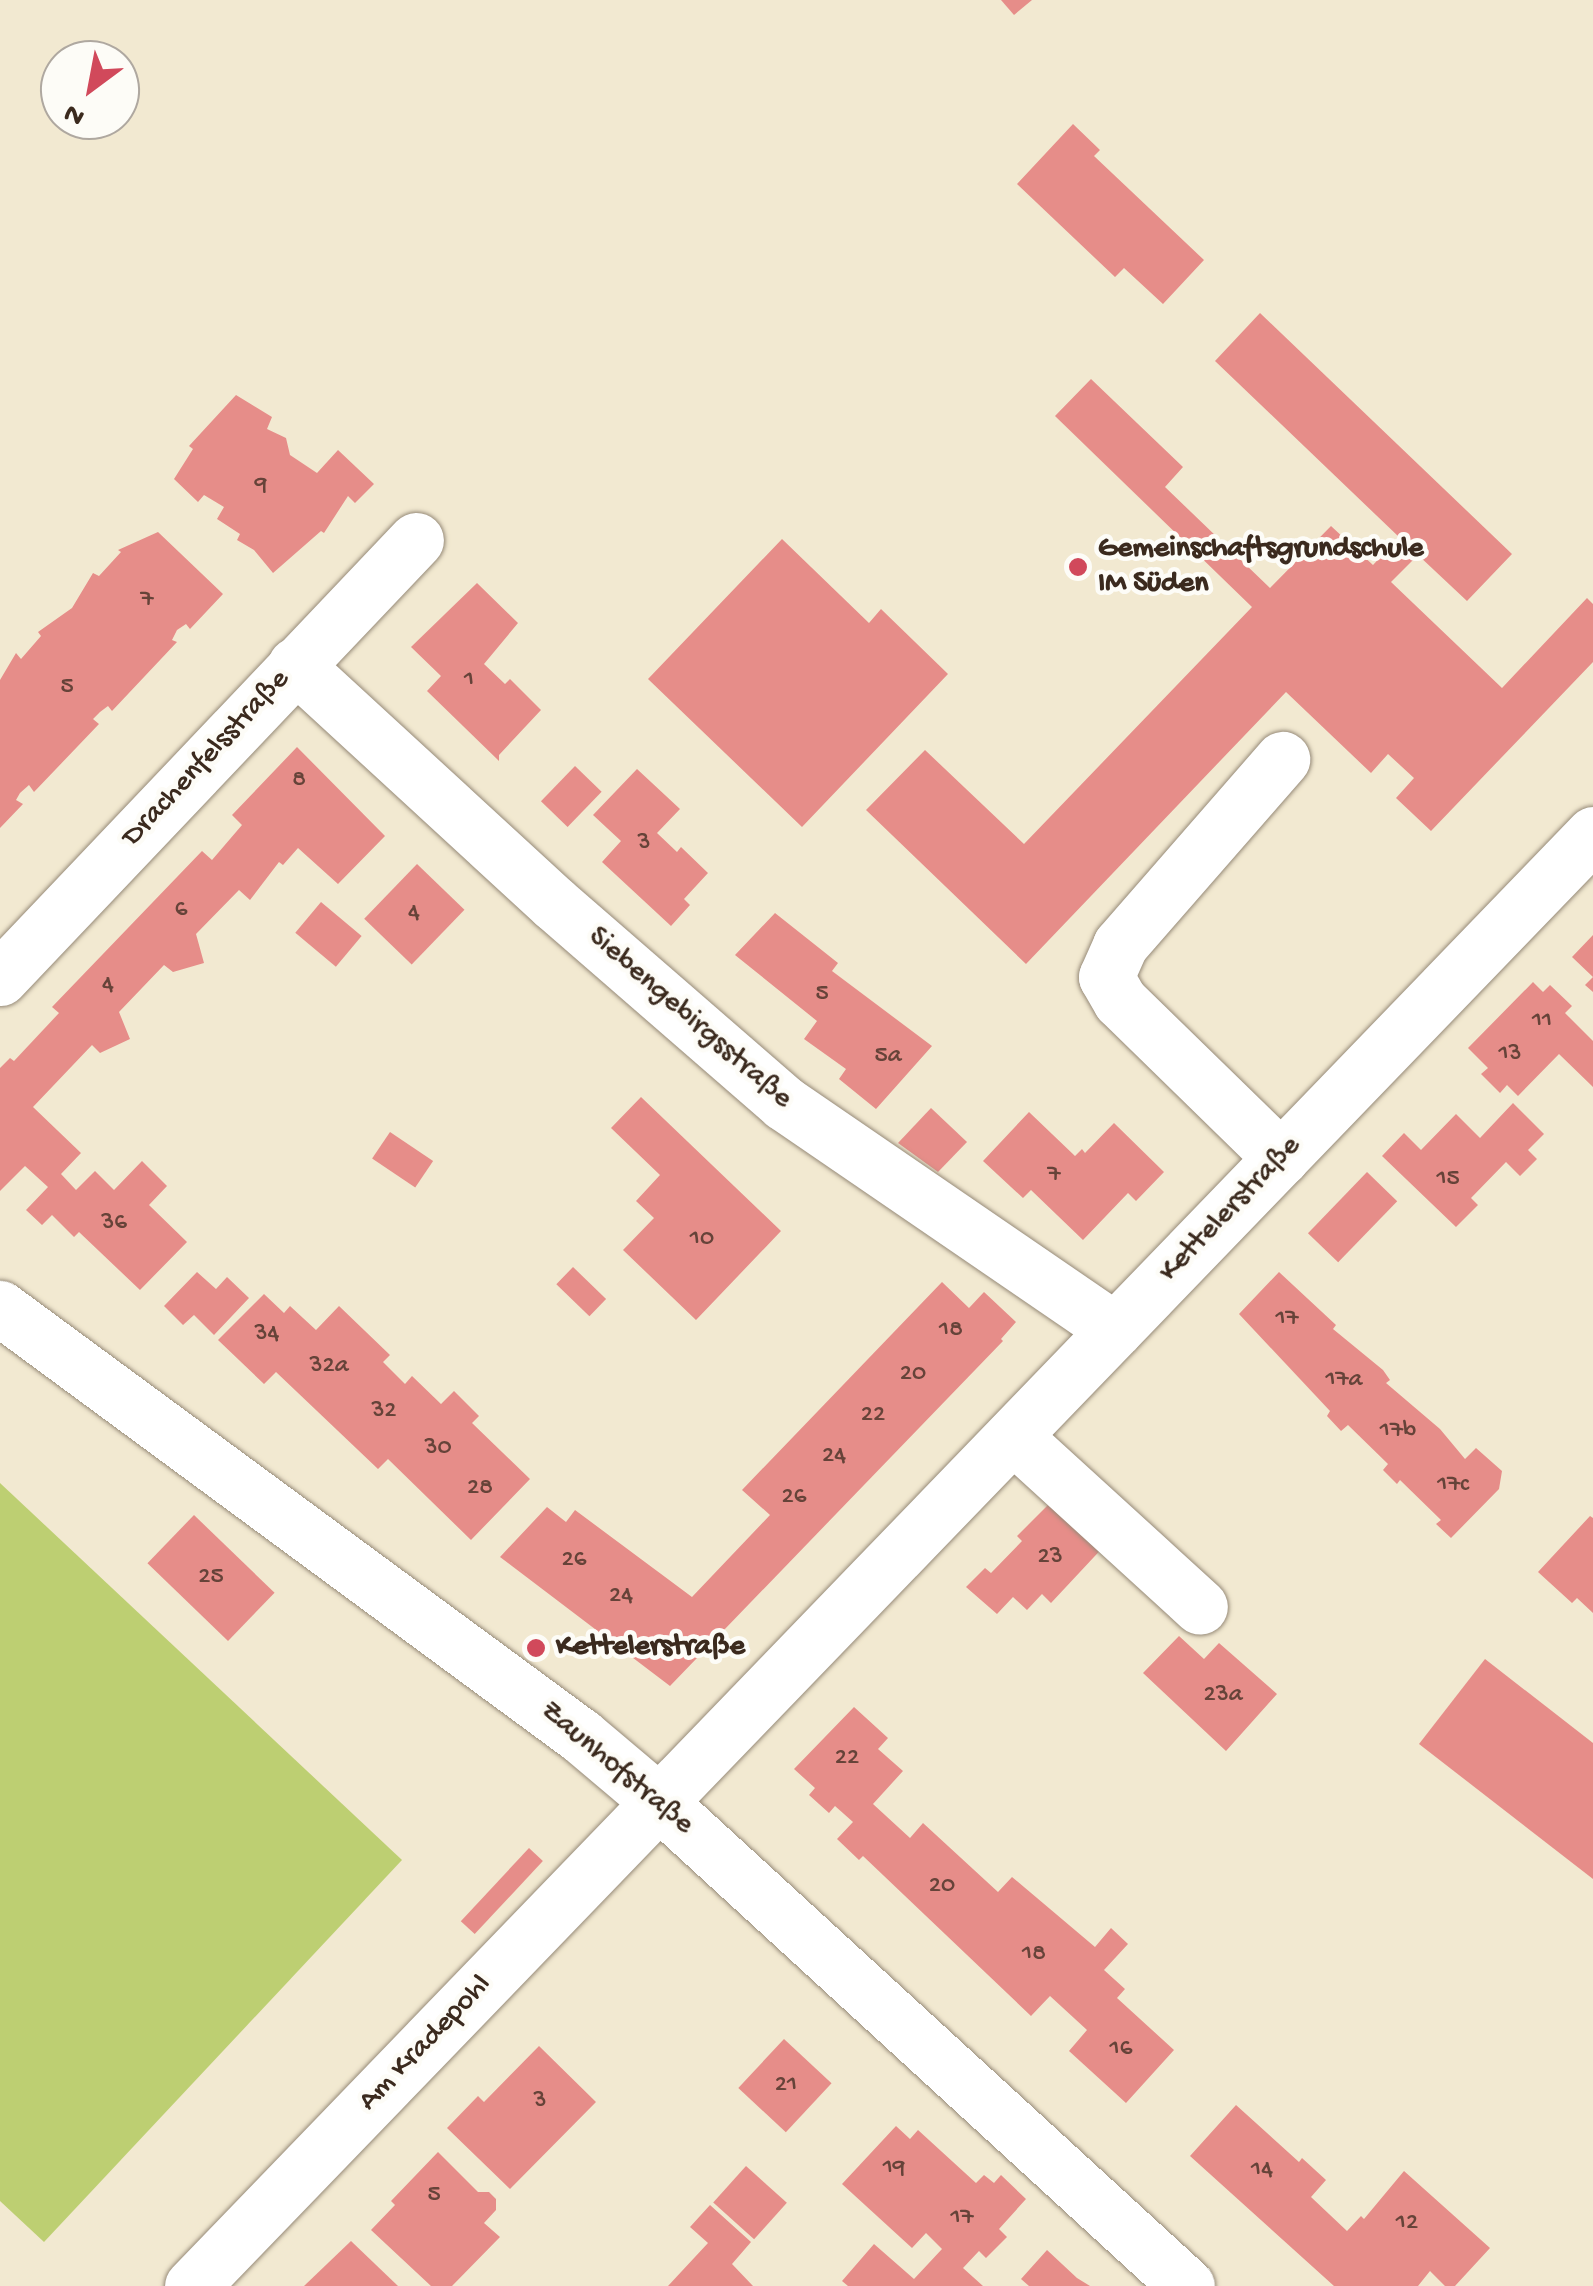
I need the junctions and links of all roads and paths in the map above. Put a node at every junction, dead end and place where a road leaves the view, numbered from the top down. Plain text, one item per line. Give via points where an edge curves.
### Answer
1 (416, 540) dead end
2 (295, 665) junction
3 (1282, 759) dead end
4 (1593, 834) edge
5 (0, 978) edge
6 (1281, 1158) junction
7 (0, 1308) edge
8 (1115, 1330) junction
9 (1013, 1436) junction
10 (1200, 1608) dead end
11 (659, 1802) junction
12 (192, 2286) edge
13 (1186, 2286) edge

1 - 2 street, Drachenfelsstraße
2 - 5 street, Drachenfelsstraße
2 - 8 street, Siebengebirgsstraße via 784,1103
3 - 6 street via 1120,946 1106,977 1120,1001
4 - 6 street, Kettelerstraße
6 - 8 street, Kettelerstraße
7 - 11 street, Zaunhofstraße via 426,1619
8 - 9 street, Kettelerstraße
9 - 10 street
9 - 11 street, Kettelerstraße
11 - 12 street, Am Kradepohl
11 - 13 street, Zaunhofstraße

